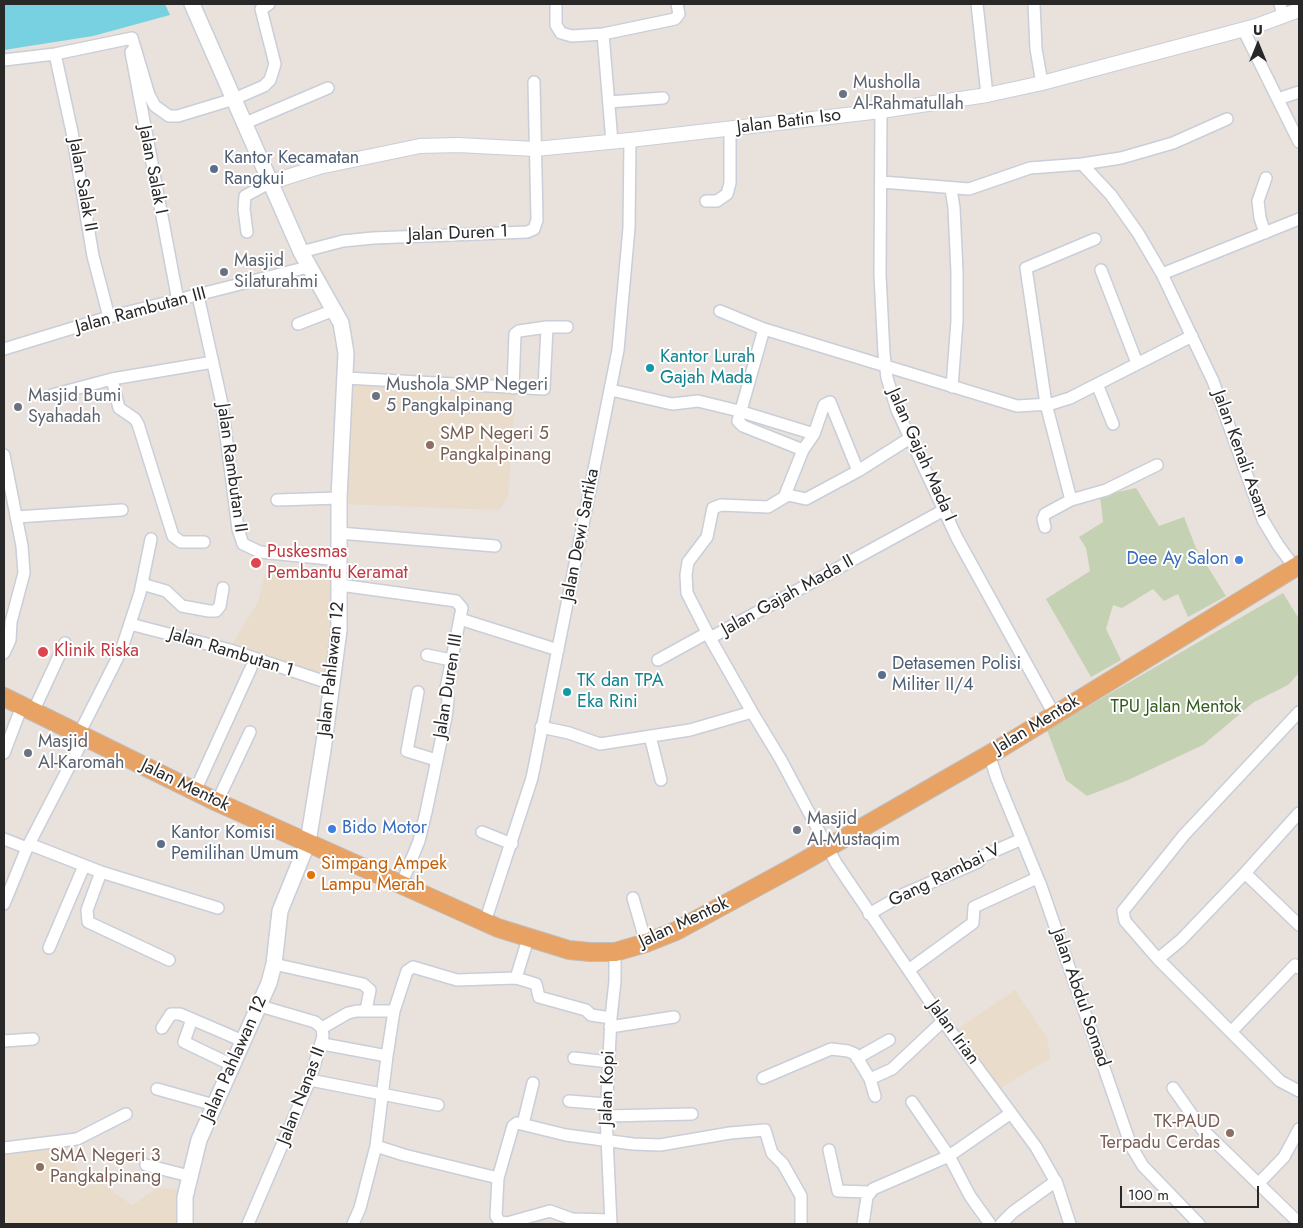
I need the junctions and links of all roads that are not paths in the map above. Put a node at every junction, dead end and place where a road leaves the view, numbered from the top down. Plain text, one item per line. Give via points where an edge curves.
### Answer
1 (192, 4) edge
2 (269, 4) edge
3 (556, 4) edge
4 (677, 4) edge
5 (977, 4) edge
6 (1034, 4) edge
7 (1281, 10) edge
8 (1299, 10) edge
9 (1243, 29) junction
10 (603, 34) junction
11 (128, 38) junction
12 (55, 54) junction
13 (4, 60) edge
14 (534, 82) dead end
15 (1042, 83) junction
16 (328, 88) dead end
17 (1299, 92) edge
18 (987, 95) junction
19 (663, 98) dead end
20 (234, 99) junction
21 (1278, 99) junction
22 (609, 102) junction
23 (881, 111) junction
24 (1227, 119) dead end
25 (243, 124) junction
26 (730, 129) junction
27 (630, 140) junction
28 (1299, 140) edge
29 (612, 142) junction
30 (535, 149) junction
31 (1082, 164) junction
32 (1266, 178) dead end
33 (271, 182) junction
34 (882, 182) junction
35 (951, 189) junction
36 (706, 201) dead end
37 (1299, 219) edge
38 (246, 232) dead end
39 (1265, 233) junction
40 (1095, 239) dead end
41 (301, 252) junction
42 (308, 267) junction
43 (1101, 270) dead end
44 (1162, 274) junction
45 (198, 296) junction
46 (178, 300) junction
47 (334, 310) junction
48 (720, 311) dead end
49 (109, 317) junction
50 (298, 324) dead end
51 (547, 327) junction
52 (567, 327) dead end
53 (764, 329) junction
54 (1192, 336) junction
55 (4, 349) edge
56 (213, 362) junction
57 (1137, 363) junction
58 (886, 366) junction
59 (346, 378) junction
60 (112, 379) junction
61 (1097, 384) junction
62 (952, 387) junction
63 (513, 388) junction
64 (611, 390) junction
65 (52, 395) dead end
66 (1046, 404) junction
67 (740, 411) junction
68 (1113, 424) dead end
69 (814, 434) junction
70 (910, 438) junction
71 (803, 450) junction
72 (4, 455) edge
73 (1157, 465) dead end
74 (858, 471) junction
75 (785, 495) junction
76 (339, 498) junction
77 (277, 500) dead end
78 (1071, 500) junction
79 (122, 510) dead end
80 (944, 510) junction
81 (16, 517) junction
82 (1045, 527) dead end
83 (339, 534) junction
84 (151, 539) dead end
85 (204, 542) dead end
86 (495, 546) dead end
87 (339, 560) junction
88 (1297, 566) edge
89 (142, 584) junction
90 (340, 585) junction
91 (223, 588) dead end
92 (460, 619) junction
93 (130, 624) junction
94 (709, 636) junction
95 (65, 643) dead end
96 (558, 650) junction
97 (4, 653) edge
98 (427, 655) dead end
99 (452, 660) junction
100 (658, 660) dead end
101 (251, 668) dead end
102 (332, 684) junction
103 (418, 692) dead end
104 (4, 697) edge
105 (28, 709) junction
106 (752, 712) junction
107 (1299, 712) edge
108 (1054, 714) junction
109 (541, 727) junction
110 (250, 732) dead end
111 (82, 736) junction
112 (650, 736) junction
113 (4, 753) edge
114 (989, 754) junction
115 (436, 760) junction
116 (661, 780) dead end
117 (195, 791) junction
118 (217, 802) junction
119 (1297, 820) edge
120 (482, 832) dead end
121 (4, 839) edge
122 (1022, 839) junction
123 (308, 842) junction
124 (512, 844) junction
125 (28, 846) junction
126 (827, 846) junction
127 (84, 866) junction
128 (101, 872) junction
129 (1245, 872) junction
130 (1037, 878) junction
131 (401, 885) junction
132 (633, 898) dead end
133 (4, 904) edge
134 (218, 908) dead end
135 (870, 914) junction
136 (484, 922) junction
137 (1299, 925) edge
138 (528, 939) junction
139 (646, 943) junction
140 (49, 948) dead end
141 (615, 952) junction
142 (1158, 959) junction
143 (169, 960) dead end
144 (274, 964) junction
145 (1298, 964) edge
146 (910, 969) junction
147 (516, 978) junction
148 (260, 1006) junction
149 (366, 1010) junction
150 (394, 1011) junction
151 (674, 1017) dead end
152 (192, 1019) junction
153 (943, 1021) junction
154 (610, 1022) junction
155 (162, 1028) dead end
156 (322, 1028) junction
157 (1231, 1032) junction
158 (33, 1039) dead end
159 (889, 1040) dead end
160 (4, 1041) edge
161 (243, 1041) junction
162 (323, 1044) junction
163 (387, 1056) junction
164 (574, 1058) dead end
165 (857, 1058) junction
166 (609, 1062) junction
167 (232, 1065) junction
168 (763, 1078) dead end
169 (870, 1079) junction
170 (310, 1080) junction
171 (533, 1083) dead end
172 (157, 1088) dead end
173 (1173, 1088) dead end
174 (1299, 1091) edge
175 (381, 1095) junction
176 (875, 1096) dead end
177 (569, 1101) dead end
178 (912, 1102) dead end
179 (214, 1104) junction
180 (438, 1105) dead end
181 (606, 1110) junction
182 (1011, 1113) junction
183 (126, 1114) dead end
184 (692, 1114) dead end
185 (523, 1124) junction
186 (1299, 1129) edge
187 (606, 1141) junction
188 (376, 1146) junction
189 (4, 1148) edge
190 (829, 1150) dead end
191 (949, 1156) junction
192 (146, 1165) dead end
193 (189, 1176) junction
194 (498, 1178) junction
195 (1056, 1181) junction
196 (1259, 1183) junction
197 (869, 1192) junction
198 (611, 1222) edge
199 (1299, 1223) edge
200 (185, 1224) edge
201 (248, 1224) edge
202 (353, 1224) edge
203 (801, 1224) edge
204 (863, 1224) edge
205 (990, 1224) edge
206 (1000, 1224) edge
207 (1070, 1224) edge
208 (1199, 1224) edge

1 - 20 main road, Jalan Pahlawan 12
2 - 20 street via 261,9 275,64 274,73 264,86
3 - 10 street via 556,25 561,33 572,36
4 - 10 street via 679,14 675,19
5 - 18 street
6 - 15 street via 1036,49
7 - 8 street, Jalan Batin Iso
7 - 9 street, Jalan Batin Iso
9 - 15 street, Jalan Batin Iso
9 - 21 street
10 - 22 street
11 - 12 street
11 - 20 street via 135,41 149,95 161,112 178,116
11 - 46 street, Jalan Salak I
12 - 13 street
12 - 49 street, Jalan Salak II
14 - 30 street
15 - 18 street, Jalan Batin Iso
16 - 25 street
17 - 21 street
18 - 23 street, Jalan Batin Iso
19 - 22 street
20 - 25 main road, Jalan Pahlawan 12
21 - 28 street
22 - 29 street
23 - 26 street, Jalan Batin Iso
23 - 34 street, Jalan Gajah Mada I
24 - 31 street via 1158,148
25 - 33 main road, Jalan Pahlawan 12
26 - 27 street, Jalan Batin Iso
26 - 36 street via 727,194 718,201
27 - 29 street, Jalan Batin Iso
27 - 64 street, Jalan Dewi Sartika via 625,286
29 - 30 street, Jalan Batin Iso
30 - 33 street, Jalan Batin Iso via 420,146 328,164
30 - 41 street, Jalan Duren 1 via 537,220 536,228 531,231 373,238 343,241
31 - 35 street via 1030,168 969,188
31 - 44 street, Jalan Kenali Asam via 1111,195
32 - 39 street via 1258,201
33 - 38 street via 245,196
33 - 41 main road, Jalan Pahlawan 12
34 - 35 street
34 - 58 street, Jalan Gajah Mada I via 880,275
35 - 62 street via 957,272
37 - 39 street
39 - 44 street
40 - 66 street via 1026,268
41 - 42 main road, Jalan Pahlawan 12
42 - 45 street, Jalan Rambutan III
42 - 47 main road, Jalan Pahlawan 12
43 - 57 street
44 - 54 street, Jalan Kenali Asam
45 - 46 street, Jalan Rambutan III
45 - 56 street, Jalan Rambutan II
46 - 49 street, Jalan Rambutan III
47 - 50 street
47 - 59 main road, Jalan Pahlawan 12 via 344,331
48 - 53 street
49 - 55 street, Jalan Rambutan III
51 - 52 street
51 - 63 street via 515,334
51 - 63 street via 544,388
53 - 58 street
53 - 67 street
54 - 57 street
54 - 88 street, Jalan Kenali Asam via 1213,381 1263,520 1278,545
56 - 60 street
56 - 87 street, Jalan Rambutan II via 243,544 260,552
57 - 61 street
58 - 62 street
58 - 70 street, Jalan Gajah Mada I via 897,410
59 - 63 street
59 - 76 main road, Jalan Pahlawan 12
60 - 65 street
60 - 85 street via 119,408 138,424 173,536 181,542
61 - 66 street via 1070,398
61 - 68 street
62 - 66 street via 1008,405
64 - 67 street via 672,404 698,401
64 - 96 street, Jalan Dewi Sartika
66 - 78 street
67 - 69 street
67 - 71 street via 738,421 743,426
69 - 71 street
69 - 74 street via 824,405 830,402
70 - 74 street
70 - 80 street, Jalan Gajah Mada I
71 - 75 street
72 - 81 street
73 - 78 street via 1106,490
74 - 75 street via 806,499
75 - 94 street via 768,507 718,506 712,510 707,537 688,562 686,575 687,592
76 - 77 street
76 - 83 main road, Jalan Pahlawan 12
78 - 82 street via 1043,517
79 - 81 street
80 - 94 street, Jalan Gajah Mada II
80 - 108 street, Jalan Gajah Mada I
81 - 97 street via 24,574 11,622 11,636
83 - 86 street
83 - 87 main road, Jalan Pahlawan 12
84 - 89 street
87 - 90 main road, Jalan Pahlawan 12
88 - 108 highway, Jalan Mentok
89 - 91 street via 166,592 182,606 209,611 216,611 220,606
89 - 93 street
90 - 92 street, Jalan Duren III via 456,601 462,608
90 - 102 main road, Jalan Pahlawan 12 via 339,630
92 - 96 street
92 - 99 street, Jalan Duren III
93 - 102 street, Jalan Rambutan 1 via 230,650
93 - 111 street
94 - 100 street
94 - 106 street, Jalan Gajah Mada II
95 - 105 street
96 - 109 street, Jalan Dewi Sartika
98 - 99 street
99 - 115 street, Jalan Duren III via 446,688 446,717
101 - 117 street
102 - 123 main road, Jalan Pahlawan 12
103 - 115 street via 407,751
104 - 105 highway, Jalan Mentok
105 - 111 highway, Jalan Mentok
105 - 113 street
106 - 112 street via 690,730
106 - 126 street, Jalan Gajah Mada II
107 - 142 street via 1184,835 1124,908 1125,921
108 - 114 highway, Jalan Mentok
109 - 112 street via 600,744
109 - 124 street, Jalan Dewi Sartika via 532,778
110 - 118 street
111 - 117 highway, Jalan Mentok
111 - 125 street
112 - 116 street
114 - 122 street, Jalan Abdul Somad via 996,779
114 - 126 highway, Jalan Mentok
115 - 131 street, Jalan Duren III via 419,841
117 - 118 highway, Jalan Mentok
118 - 123 highway, Jalan Mentok
119 - 129 street
120 - 124 street
121 - 125 street
122 - 130 street, Jalan Abdul Somad
122 - 135 street, Gang Rambai V via 904,894
123 - 131 highway, Jalan Mentok
123 - 144 main road, Jalan Pahlawan 12 via 280,911
124 - 136 street, Jalan Dewi Sartika
125 - 127 street
125 - 133 street
126 - 135 street, Jalan Irian
126 - 139 highway, Jalan Mentok via 709,914
127 - 128 street
127 - 140 street
128 - 134 street
128 - 143 street via 87,910 88,922
129 - 137 street
129 - 142 street via 1181,940
130 - 146 street via 974,907 972,923
130 - 208 street, Jalan Abdul Somad via 1131,1146 1143,1166
131 - 136 highway, Jalan Mentok
132 - 139 street
135 - 146 street, Jalan Irian
136 - 138 highway, Jalan Mentok
138 - 141 highway, Jalan Mentok via 569,950
138 - 147 street
139 - 141 highway, Jalan Mentok
141 - 154 street, Jalan Kopi
142 - 157 street
144 - 148 main road, Jalan Pahlawan 12
144 - 149 street via 363,984 370,990
145 - 157 street
146 - 153 street, Jalan Irian
147 - 150 street via 457,980 413,967 407,971
147 - 154 street via 536,984 539,997 587,1011
148 - 156 street, Jalan Nanas II via 316,1022
148 - 161 main road, Jalan Pahlawan 12
149 - 150 street
149 - 156 street via 348,1013
150 - 163 street
151 - 154 street
152 - 155 street via 173,1014
152 - 161 street
152 - 167 street via 184,1042
153 - 169 street via 892,1069
153 - 182 street, Jalan Irian
154 - 166 street, Jalan Kopi
156 - 162 street, Jalan Nanas II
157 - 174 street via 1280,1081
158 - 160 street
159 - 165 street
161 - 167 main road, Jalan Pahlawan 12
162 - 163 street
162 - 170 street, Jalan Nanas II
163 - 175 street
164 - 166 street
165 - 168 street via 850,1051 831,1049
165 - 169 street
166 - 181 street, Jalan Kopi
167 - 179 main road, Jalan Pahlawan 12
169 - 176 street
170 - 175 street
170 - 201 street, Jalan Nanas II
171 - 185 street
172 - 179 street
173 - 196 street via 1202,1129
175 - 180 street
175 - 188 street
177 - 181 street
178 - 191 street
179 - 193 main road, Jalan Pahlawan 12
181 - 184 street
181 - 187 street, Jalan Kopi
182 - 191 street
182 - 195 street, Jalan Irian
183 - 189 street via 77,1139
185 - 187 street
185 - 194 street via 513,1126
186 - 196 street via 1284,1157
187 - 198 street, Jalan Kopi
187 - 203 street via 660,1145 765,1130 772,1153 783,1164 801,1196
188 - 194 street
188 - 202 street
190 - 197 street via 838,1191
191 - 197 street via 882,1183
191 - 205 street via 970,1196
192 - 193 street
193 - 200 main road, Jalan Pahlawan 12
194 - 198 street via 496,1216 503,1223 550,1211 572,1219
195 - 206 street
195 - 207 street, Jalan Irian
196 - 199 street
197 - 204 street

